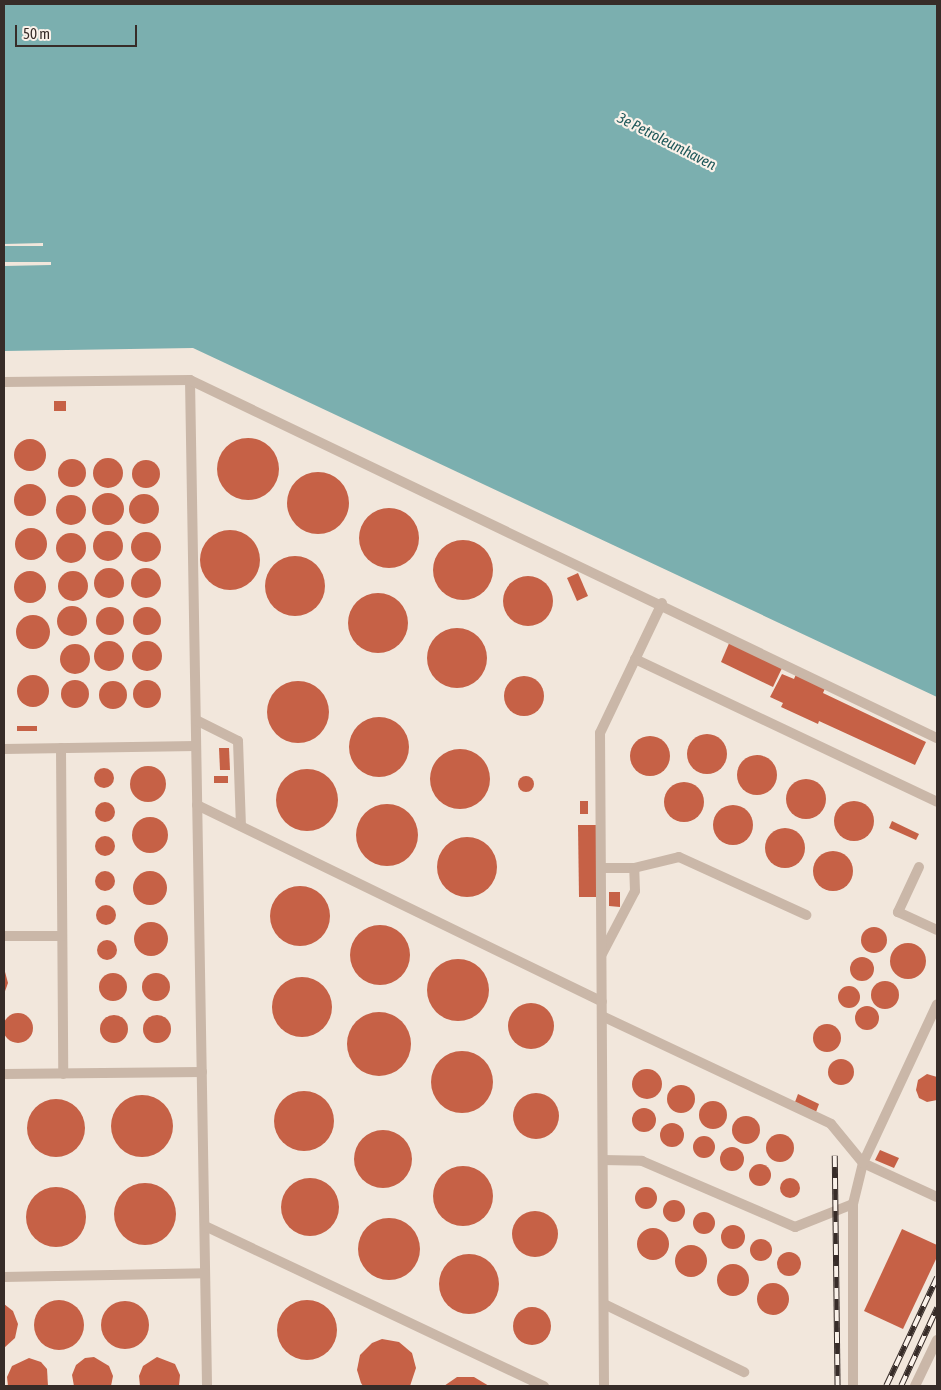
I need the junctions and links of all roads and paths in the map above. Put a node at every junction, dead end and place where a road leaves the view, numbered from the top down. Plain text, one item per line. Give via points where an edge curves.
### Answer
1 (190, 380) junction
2 (4, 382) edge
3 (662, 604) junction
4 (635, 659) junction
5 (196, 720) junction
6 (937, 738) edge
7 (196, 746) junction
8 (4, 748) edge
9 (61, 748) junction
10 (937, 802) edge
11 (197, 805) junction
12 (241, 826) junction
13 (919, 867) dead end
14 (600, 868) junction
15 (634, 868) junction
16 (806, 914) dead end
17 (937, 930) edge
18 (4, 936) edge
19 (62, 936) junction
20 (601, 955) junction
21 (602, 1002) junction
22 (937, 1004) edge
23 (602, 1016) junction
24 (202, 1072) junction
25 (4, 1074) edge
26 (63, 1074) junction
27 (603, 1160) junction
28 (863, 1163) junction
29 (937, 1197) edge
30 (853, 1204) junction
31 (205, 1226) junction
32 (206, 1273) junction
33 (4, 1277) edge
34 (604, 1304) junction
35 (937, 1340) edge
36 (744, 1372) dead end
37 (207, 1386) edge
38 (544, 1386) edge
39 (604, 1386) edge
40 (852, 1386) edge
41 (915, 1386) edge

1 - 2 lane
1 - 3 lane
1 - 5 lane
3 - 4 lane
3 - 6 lane
4 - 10 lane
4 - 14 lane via 600,733
5 - 7 lane
5 - 12 lane via 238,741
7 - 9 lane
7 - 11 lane
8 - 9 lane
9 - 19 lane
11 - 12 lane
11 - 24 lane
12 - 21 lane
13 - 17 lane via 898,912
14 - 15 lane
14 - 20 lane
15 - 16 lane via 672,858 686,859
15 - 20 lane via 635,891
18 - 19 lane
19 - 26 lane
20 - 21 lane
21 - 23 lane
22 - 28 lane
23 - 27 lane
23 - 28 lane via 831,1124
24 - 26 lane
24 - 31 lane
25 - 26 lane
27 - 30 lane via 642,1161 794,1227
27 - 34 lane
28 - 29 lane
28 - 30 lane
30 - 40 lane
31 - 32 lane
31 - 38 lane
32 - 33 lane
32 - 37 lane
34 - 36 lane
34 - 39 lane
35 - 41 lane

